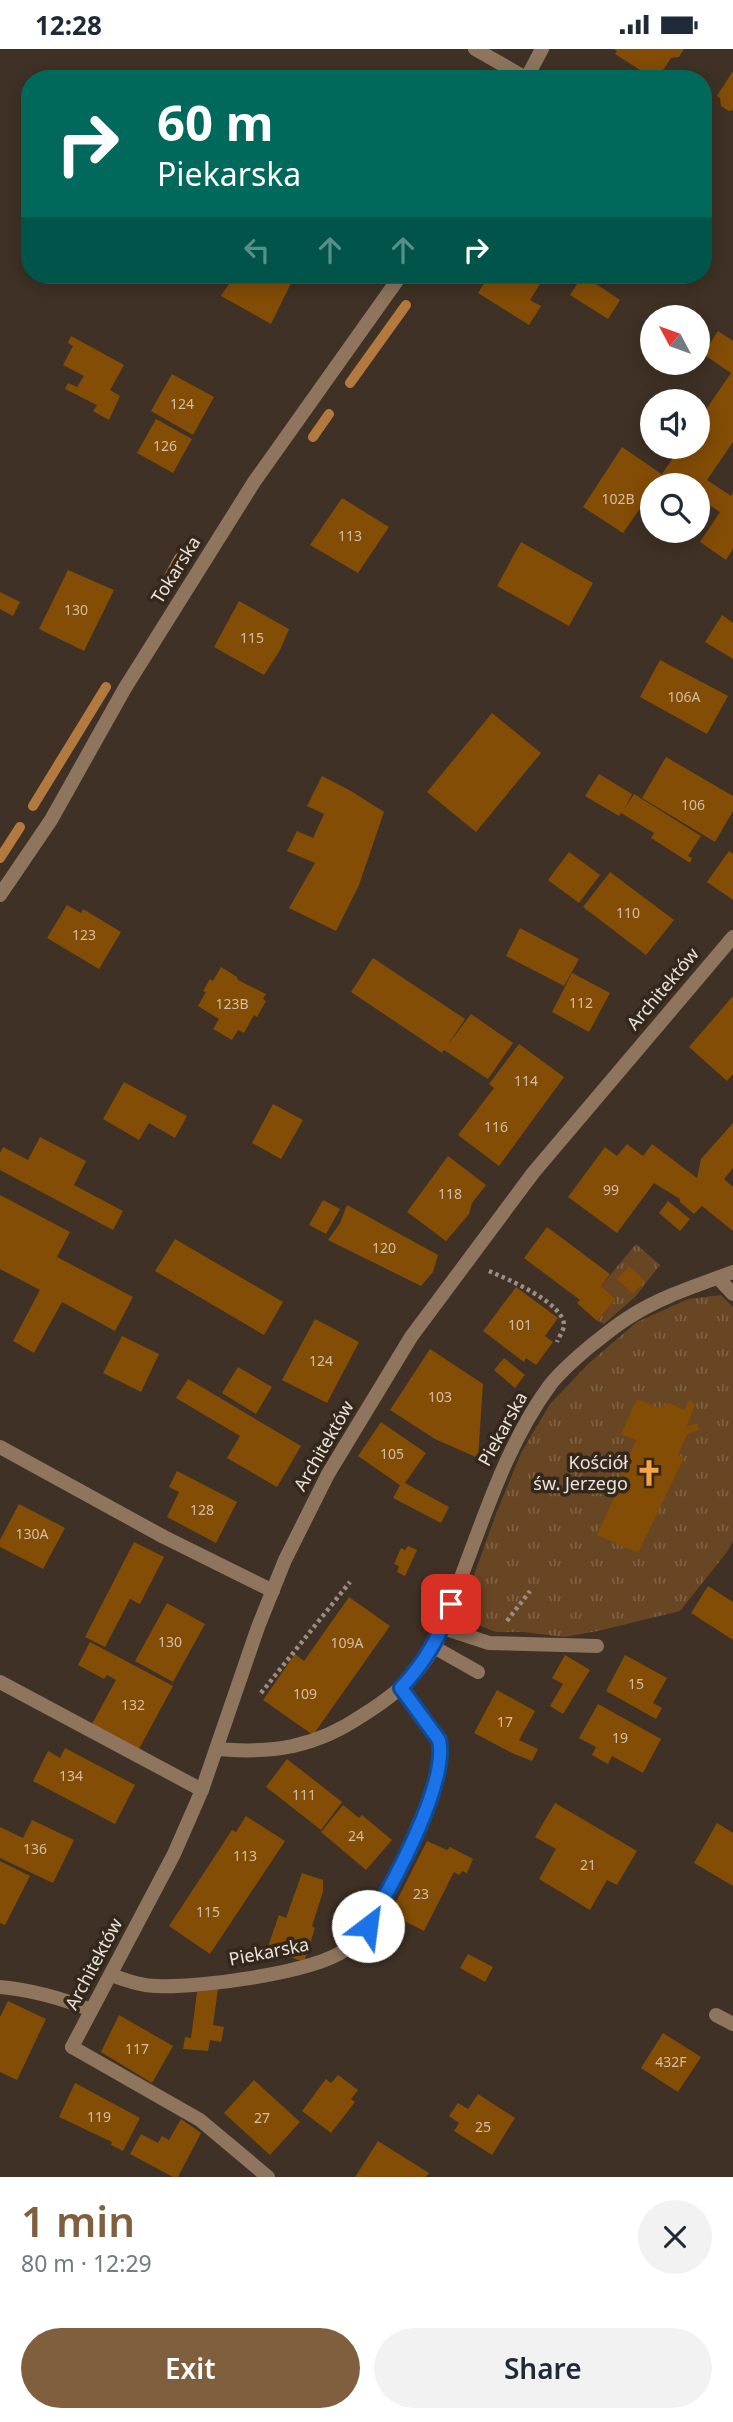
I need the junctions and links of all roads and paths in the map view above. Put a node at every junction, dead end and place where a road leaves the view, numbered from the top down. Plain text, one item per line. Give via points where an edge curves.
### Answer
1 (475, 49) edge
2 (542, 49) edge
3 (512, 70) edge
4 (530, 70) edge
5 (395, 284) edge
6 (0, 895) edge
7 (733, 937) edge
8 (487, 1270) dead end
9 (733, 1272) edge
10 (718, 1278) junction
11 (733, 1294) edge
12 (565, 1349) dead end
13 (0, 1447) edge
14 (350, 1581) dead end
15 (273, 1591) junction
16 (530, 1591) dead end
17 (443, 1628) junction
18 (489, 1643) junction
19 (432, 1646) junction
20 (597, 1646) dead end
21 (478, 1672) dead end
22 (0, 1682) edge
23 (401, 1688) junction
24 (262, 1692) dead end
25 (217, 1749) junction
26 (202, 1790) junction
27 (111, 1975) junction
28 (0, 1987) edge
29 (91, 2010) junction
30 (716, 2015) dead end
31 (733, 2024) edge
32 (268, 2177) edge

1 - 3 street
2 - 4 street
5 - 6 street, Tokarska via 254,482 125,688 51,820
7 - 15 street, Architektów via 533,1173 411,1337 328,1474
8 - 12 path via 516,1282 555,1308 564,1327 557,1343
9 - 10 street, Piekarska
10 - 11 street
10 - 17 street, Piekarska via 631,1315 552,1383 520,1431 497,1479
13 - 15 street
14 - 24 path
15 - 25 street, Architektów
16 - 18 path
17 - 18 street
17 - 19 street, Piekarska
18 - 20 street
19 - 21 street
19 - 23 street, Piekarska
22 - 26 street
23 - 25 street, Piekarska via 340,1731 314,1741 269,1750
23 - 27 street, Piekarska via 439,1740 436,1782 399,1871 368,1926 345,1950 313,1965 185,1985 156,1986
25 - 26 street, Architektów
26 - 27 street, Architektów
27 - 29 street, Architektów
28 - 29 street via 61,1998
29 - 32 street, Architektów via 72,2047 200,2120
30 - 31 street

